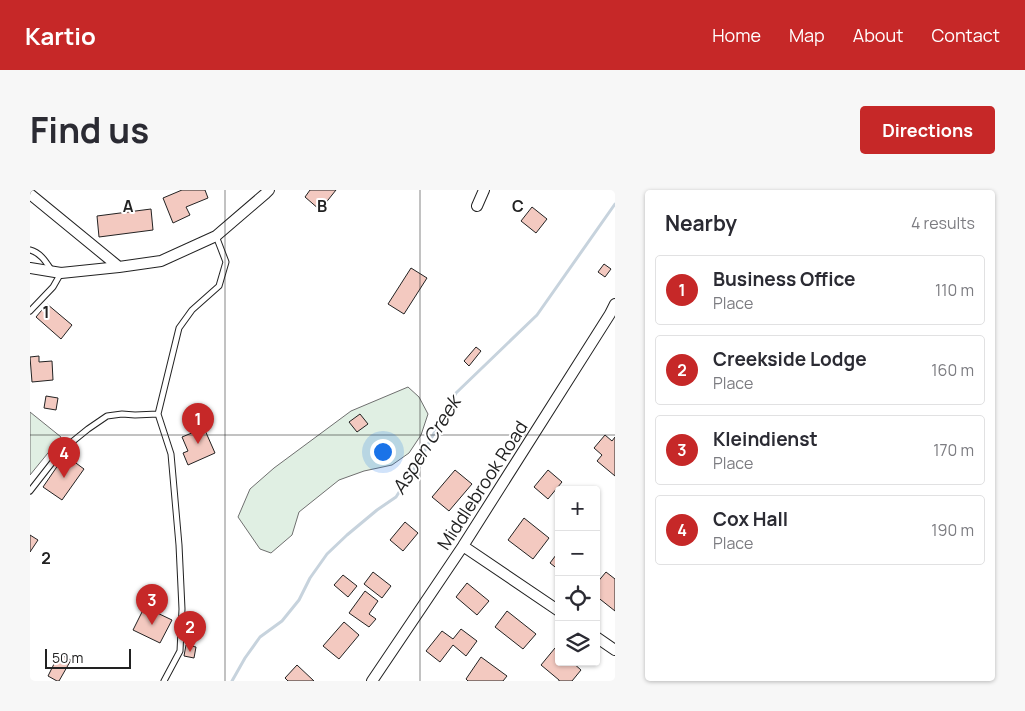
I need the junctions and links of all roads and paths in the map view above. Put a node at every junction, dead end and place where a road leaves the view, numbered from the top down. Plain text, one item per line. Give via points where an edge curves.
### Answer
1 (269, 190) edge
2 (484, 190) edge
3 (30, 194) edge
4 (477, 206) dead end
5 (216, 236) junction
6 (30, 250) edge
7 (119, 267) junction
8 (30, 268) edge
9 (57, 272) junction
10 (615, 304) edge
11 (30, 311) edge
12 (158, 414) junction
13 (30, 491) edge
14 (463, 546) junction
15 (555, 608) edge
16 (600, 640) edge
17 (615, 650) edge
18 (164, 681) edge
19 (372, 681) edge

1 - 5 street
2 - 4 street
3 - 7 street
5 - 7 street via 161,261
5 - 12 lane via 226,262 219,286 192,310 179,328
6 - 9 lane via 37,252
7 - 9 street
8 - 9 street
9 - 11 lane via 53,287
10 - 14 street, Middlebrook Road
12 - 13 lane via 108,416 54,459
12 - 18 lane via 171,454 182,609 180,651
14 - 15 street
14 - 19 street, Middlebrook Road
16 - 17 street

